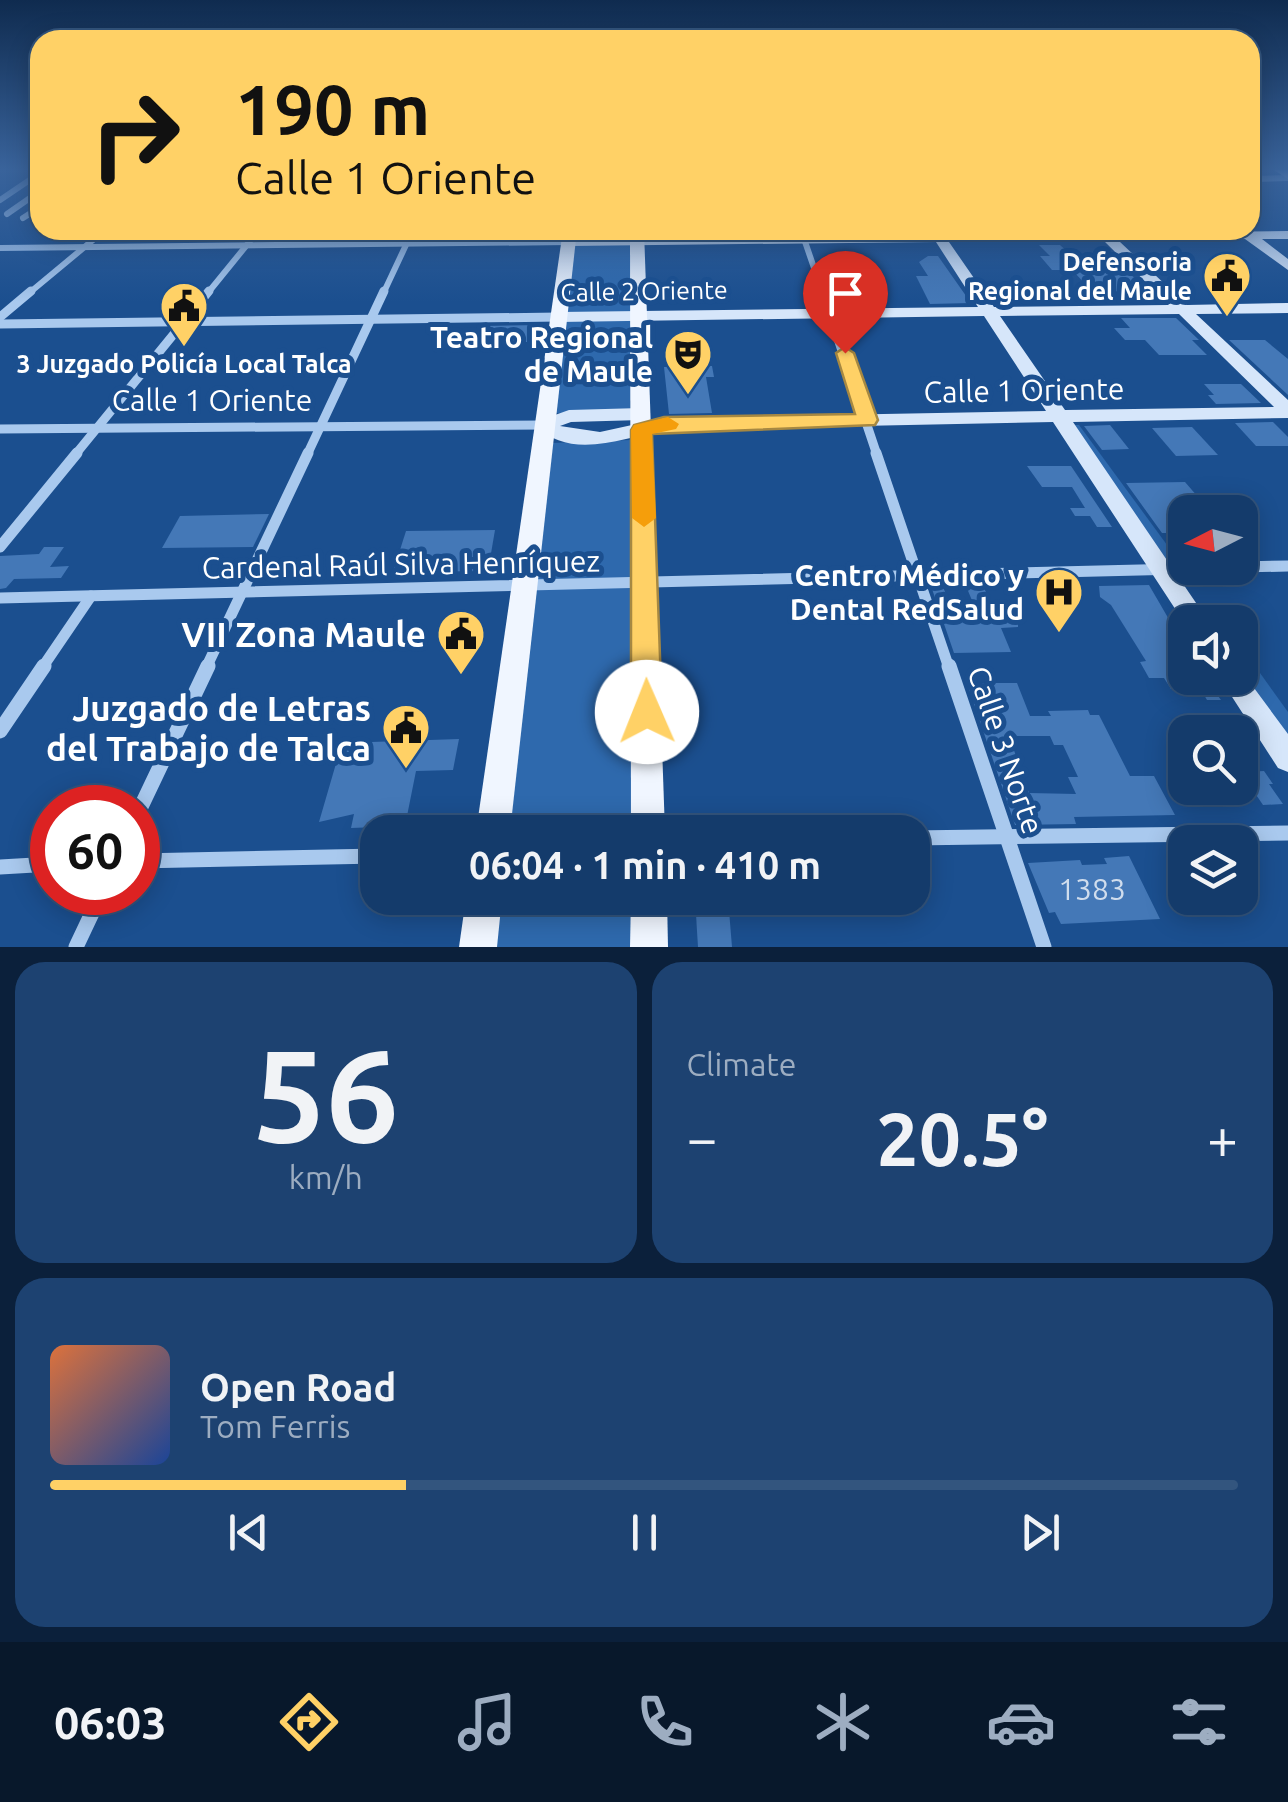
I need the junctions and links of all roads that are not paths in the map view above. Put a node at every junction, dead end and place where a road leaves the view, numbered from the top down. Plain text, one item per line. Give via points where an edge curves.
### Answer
1 (30, 214) edge
2 (24, 218) dead end
3 (1260, 235) edge
4 (1288, 235) edge
5 (93, 240) edge
6 (251, 240) edge
7 (408, 240) edge
8 (488, 240) edge
9 (569, 240) edge
10 (637, 240) edge
11 (805, 240) edge
12 (941, 240) edge
13 (1110, 240) edge
14 (1254, 240) edge
15 (406, 244) junction
16 (246, 246) junction
17 (84, 247) junction
18 (0, 248) edge
19 (1288, 266) edge
20 (1288, 308) edge
21 (1181, 310) junction
22 (990, 312) junction
23 (832, 313) junction
24 (639, 316) junction
25 (560, 317) junction
26 (368, 318) junction
27 (0, 320) edge
28 (184, 321) junction
29 (1288, 411) edge
30 (1060, 417) junction
31 (867, 420) junction
32 (641, 422) junction
33 (545, 425) junction
34 (318, 427) junction
35 (96, 428) junction
36 (0, 429) edge
37 (0, 547) edge
38 (1288, 566) edge
39 (1258, 567) edge
40 (1162, 569) junction
41 (1168, 569) edge
42 (920, 577) junction
43 (645, 584) junction
44 (525, 586) junction
45 (239, 591) junction
46 (91, 596) junction
47 (0, 598) edge
48 (1186, 605) edge
49 (1245, 695) edge
50 (0, 731) edge
51 (1288, 758) edge
52 (151, 785) edge
53 (495, 815) edge
54 (648, 815) edge
55 (1288, 833) edge
56 (1006, 834) junction
57 (930, 837) edge
58 (360, 856) edge
59 (160, 861) edge
60 (30, 865) edge
61 (0, 866) edge
62 (91, 915) edge
63 (482, 915) edge
64 (649, 915) edge
65 (76, 947) edge
66 (478, 947) edge
67 (650, 947) edge
68 (1044, 947) edge

1 - 2 street
3 - 4 street
5 - 17 street
6 - 16 street
7 - 15 street
8 - 15 street
9 - 25 main road
10 - 24 main road
11 - 23 street, Calle 3 Norte
12 - 22 street
13 - 21 street
14 - 19 street
15 - 16 street
15 - 26 street
16 - 17 street
16 - 28 street
17 - 18 street
17 - 27 street
20 - 21 street, Calle 2 Oriente
21 - 22 street, Calle 2 Oriente
21 - 29 street
22 - 23 street, Calle 2 Oriente
22 - 30 street
23 - 24 street, Calle 2 Oriente
23 - 31 street, Calle 3 Norte
24 - 25 street, Calle 2 Oriente
24 - 32 main road
25 - 26 street, Calle 2 Oriente
25 - 33 main road
26 - 28 street, Calle 2 Oriente
26 - 34 street
27 - 28 street, Calle 2 Oriente
28 - 35 street
29 - 30 street, Calle 1 Oriente
30 - 31 street, Calle 1 Oriente
30 - 40 street
31 - 32 street, Calle 1 Oriente
31 - 42 street, Calle 3 Norte
32 - 33 street, Calle 1 Oriente via 625,435 568,435
32 - 43 main road
33 - 34 street, Calle 1 Oriente
33 - 44 main road
34 - 35 street, Calle 1 Oriente
34 - 45 street
35 - 36 street, Calle 1 Oriente
35 - 37 street
38 - 39 street
40 - 41 street, Cardenal Raúl Silva Henríquez
40 - 42 street, Cardenal Raúl Silva Henríquez
40 - 48 street
42 - 43 street, Cardenal Raúl Silva Henríquez
42 - 56 street, Calle 3 Norte
43 - 44 street, Cardenal Raúl Silva Henríquez
43 - 54 main road
44 - 45 street, Cardenal Raúl Silva Henríquez
44 - 53 main road
45 - 46 street, Cardenal Raúl Silva Henríquez
45 - 52 street
46 - 47 street, Cardenal Raúl Silva Henríquez
46 - 50 street
49 - 51 street
55 - 56 street
56 - 57 street
56 - 68 street, Calle 3 Norte
58 - 59 street
60 - 61 street
62 - 65 street
63 - 66 main road
64 - 67 main road

